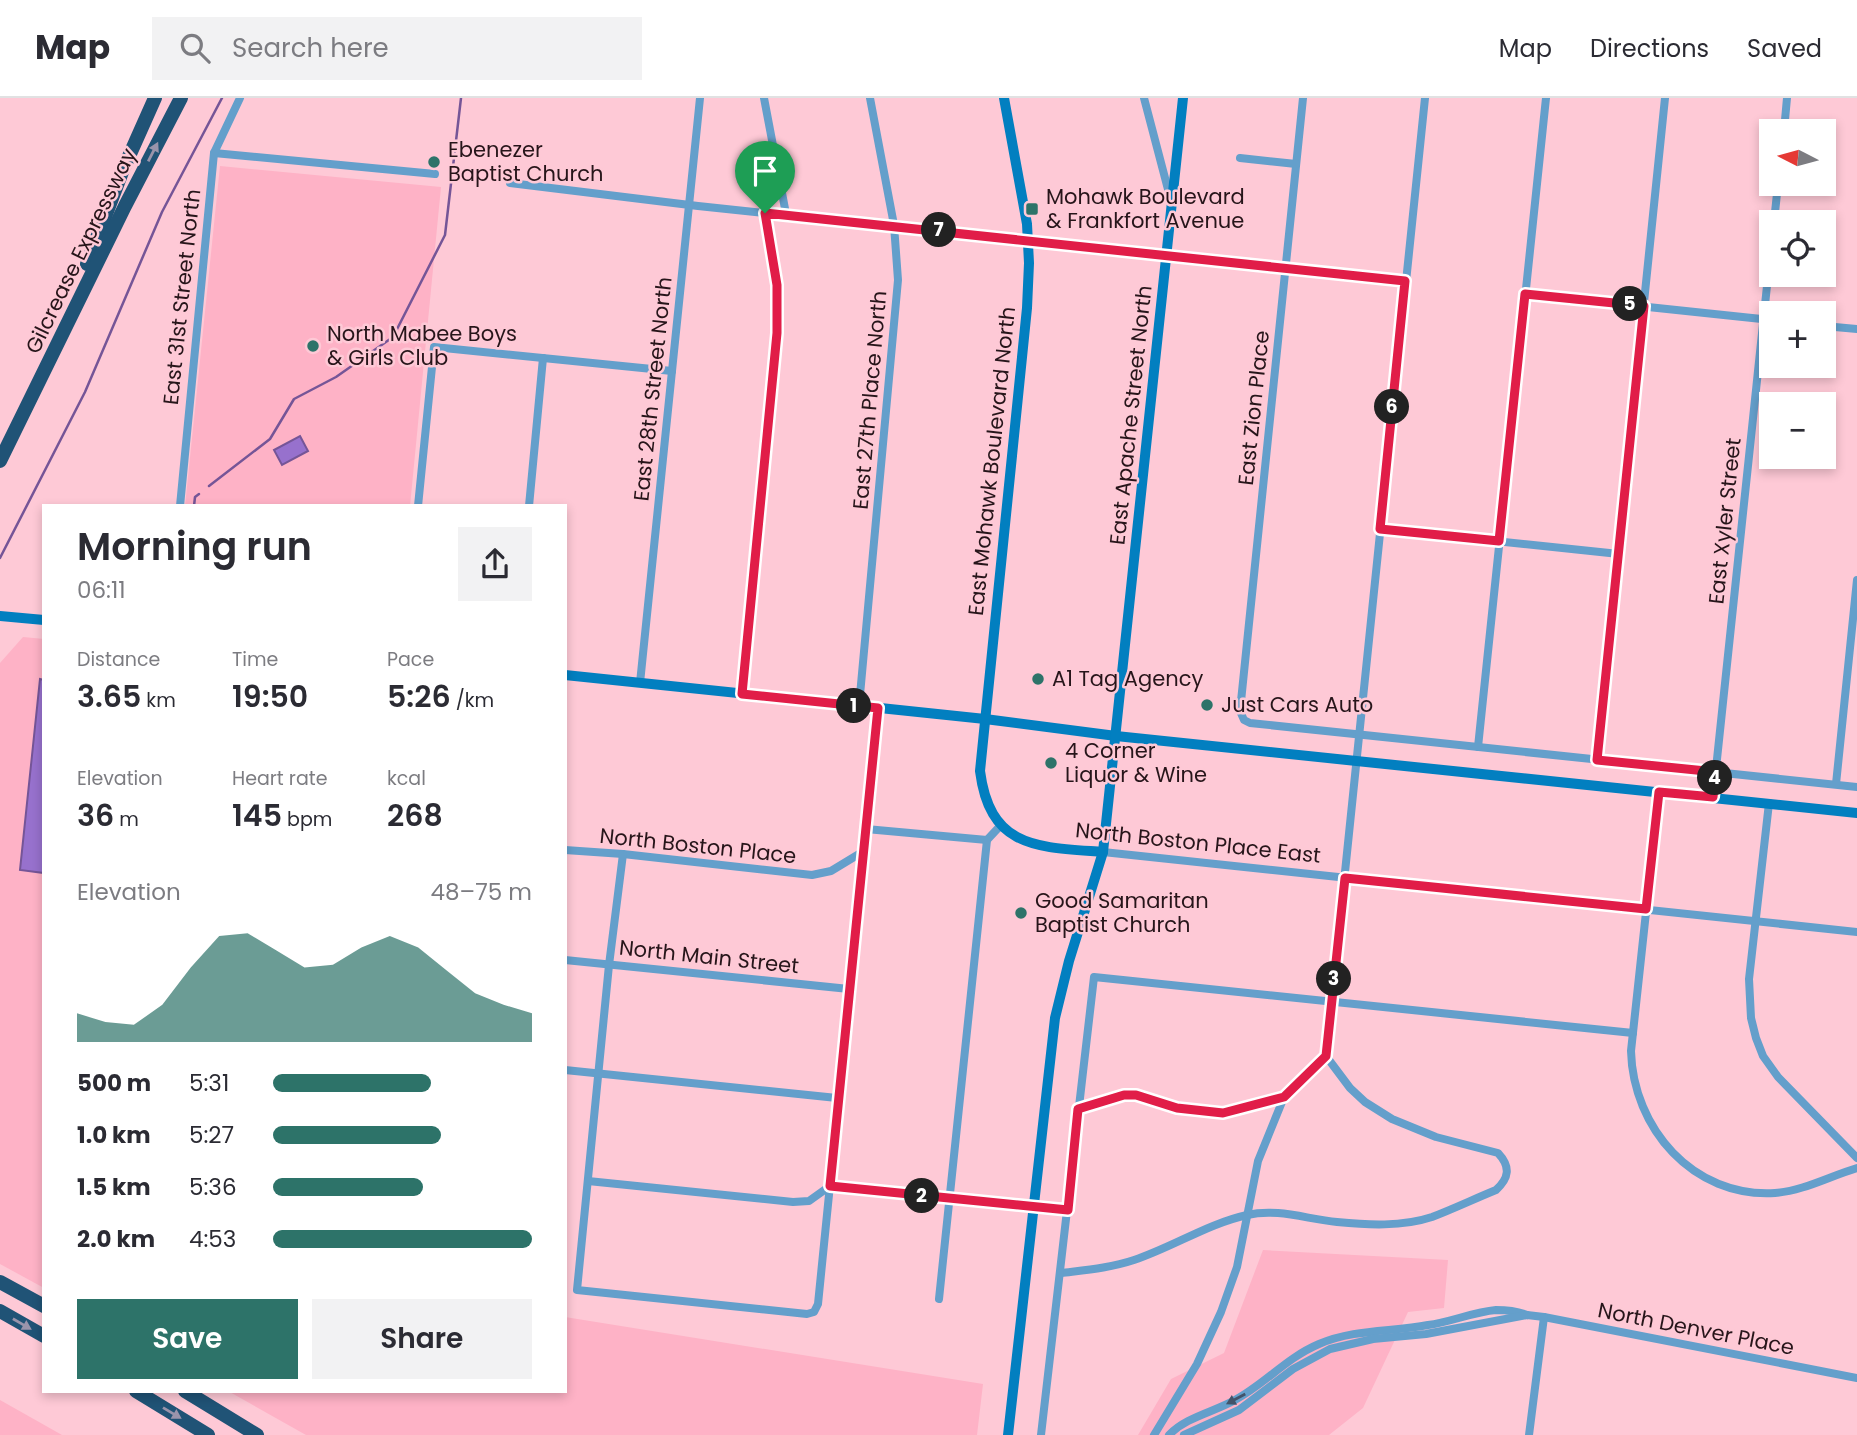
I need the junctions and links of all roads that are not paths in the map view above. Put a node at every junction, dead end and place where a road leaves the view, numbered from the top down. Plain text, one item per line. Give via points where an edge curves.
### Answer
1 (155, 98) edge
2 (181, 98) edge
3 (240, 98) edge
4 (701, 98) edge
5 (764, 98) edge
6 (870, 98) edge
7 (1004, 98) edge
8 (1144, 98) edge
9 (1183, 98) edge
10 (1303, 98) edge
11 (1425, 98) edge
12 (1546, 98) edge
13 (1665, 98) edge
14 (1787, 98) edge
15 (1785, 119) edge
16 (214, 153) junction
17 (1240, 158) dead end
18 (1296, 164) junction
19 (435, 174) dead end
20 (510, 183) dead end
21 (1172, 202) junction
22 (690, 204) junction
23 (765, 213) junction
24 (786, 214) junction
25 (894, 225) junction
26 (1028, 241) junction
27 (1167, 255) junction
28 (1286, 268) junction
29 (1405, 281) junction
30 (1525, 294) junction
31 (1644, 306) junction
32 (1759, 318) edge
33 (1836, 327) edge
34 (1857, 329) edge
35 (54, 354) junction
36 (543, 358) junction
37 (672, 372) junction
38 (1760, 378) edge
39 (0, 461) edge
40 (180, 504) edge
41 (418, 504) edge
42 (529, 504) edge
43 (1380, 529) junction
44 (1499, 541) junction
45 (1619, 554) junction
46 (1857, 580) edge
47 (0, 616) edge
48 (42, 620) edge
49 (567, 675) edge
50 (640, 683) junction
51 (742, 694) junction
52 (859, 706) junction
53 (878, 708) junction
54 (985, 719) junction
55 (1359, 734) junction
56 (1116, 736) junction
57 (1478, 747) junction
58 (1356, 760) junction
59 (1597, 760) junction
60 (1716, 772) junction
61 (1836, 784) junction
62 (1857, 787) edge
63 (1659, 792) junction
64 (1713, 797) junction
65 (1769, 803) junction
66 (1857, 813) edge
67 (1001, 825) junction
68 (866, 829) junction
69 (987, 840) junction
70 (567, 850) edge
71 (864, 851) junction
72 (1103, 852) junction
73 (623, 854) junction
74 (1345, 878) junction
75 (1646, 909) junction
76 (1756, 921) junction
77 (1857, 932) edge
78 (567, 960) edge
79 (610, 965) junction
80 (849, 989) junction
81 (1332, 1001) junction
82 (1633, 1034) junction
83 (1326, 1056) junction
84 (567, 1070) edge
85 (598, 1073) junction
86 (1284, 1097) junction
87 (838, 1098) junction
88 (1078, 1109) junction
89 (1857, 1158) edge
90 (1857, 1168) edge
91 (588, 1181) junction
92 (830, 1186) junction
93 (949, 1199) junction
94 (1034, 1208) junction
95 (1068, 1210) junction
96 (1247, 1214) junction
97 (1060, 1273) junction
98 (0, 1282) edge
99 (940, 1298) dead end
100 (42, 1305) edge
101 (0, 1311) edge
102 (1527, 1315) junction
103 (1544, 1317) junction
104 (42, 1335) edge
105 (1857, 1378) edge
106 (139, 1393) edge
107 (188, 1393) edge
108 (208, 1435) edge
109 (257, 1435) edge
110 (1008, 1435) edge
111 (1041, 1435) edge
112 (1154, 1435) edge
113 (1169, 1435) edge
114 (1184, 1435) edge
115 (1529, 1435) edge

1 - 35 highway
35 -> 2 highway, Gilcrease Expressway
3 - 16 street, East 31st Street North
4 - 22 street, East 28th Street North
5 - 24 street
6 - 25 street, East 27th Place North
7 - 26 main road, East Mohawk Boulevard North
8 - 21 street
9 - 21 main road, East Apache Street North
10 - 18 street, East Zion Place
11 - 29 street
12 - 30 street
13 - 31 street
14 - 15 street
16 - 19 street
16 - 40 street, East 31st Street North
17 - 18 street
18 - 28 street, East Zion Place
20 - 22 street
21 - 27 main road, East Apache Street North
22 - 23 street
22 - 37 street, East 28th Street North
23 - 24 street
23 - 51 street via 777,285 777,333
24 - 25 street
25 - 26 street
25 - 52 street, East 27th Place North via 898,280
26 - 27 street
26 - 54 main road, East Mohawk Boulevard North via 1027,308
27 - 28 street
27 - 56 main road, East Apache Street North
28 - 29 street
28 - 55 street, East Zion Place via 1240,711 1250,723
29 - 43 street
30 - 31 street
30 - 44 street
31 - 32 street
31 - 45 street
33 - 34 street
35 - 39 highway, Gilcrease Expressway
36 - 37 street
36 - 41 street via 434,347
36 - 42 street
37 - 50 street, East 28th Street North
38 - 60 street, East Xyler Street
43 - 44 street
43 - 55 street
44 - 45 street
44 - 57 street
45 - 59 street
46 - 61 street
47 - 48 main road
49 - 50 main road
50 - 51 main road
51 - 52 main road
52 - 53 main road
53 - 54 main road
53 - 68 street
54 - 56 main road
54 - 67 main road, East Mohawk Boulevard North via 980,771 988,806
55 - 57 street
55 - 58 street
56 - 58 main road
56 - 72 main road, East Apache Street North
57 - 59 street
58 - 63 main road
58 - 74 street
59 - 60 street
60 - 61 street
60 - 64 street, East Xyler Street
61 - 62 street
63 - 64 main road
63 - 75 street
64 - 65 main road
65 - 66 main road
65 - 76 street
67 - 69 street
67 - 72 main road, North Boston Place East via 1043,847
68 - 69 street
68 - 71 street
69 - 93 street
70 - 73 street, North Boston Place
71 - 73 street, North Boston Place via 831,871 812,875
71 - 80 street
72 - 74 street, North Boston Place East
72 - 94 main road, East Apache Street North via 1055,1018
73 - 79 street
74 - 75 street, North Boston Place East
74 - 81 street
75 - 76 street, North Boston Place East
75 - 82 street
76 - 77 street, North Boston Place East
76 - 89 street via 1749,1000 1763,1056
78 - 79 street, North Main Street
79 - 80 street, North Main Street
79 - 85 street
80 - 87 street
81 - 82 street
81 - 83 street
81 - 88 street via 1094,977
82 - 90 street via 1632,1068 1648,1121 1683,1164 1699,1175 1726,1187 1762,1193 1791,1190
83 - 86 street
83 - 96 street via 1350,1088 1392,1119 1498,1153 1508,1174 1504,1183 1430,1218 1391,1224
84 - 85 street
85 - 87 street
85 - 91 street
86 - 88 street via 1223,1113 1177,1108 1136,1095
86 - 96 street via 1258,1161
87 - 92 street
88 - 95 street
91 - 92 street via 793,1202 809,1201
91 - 92 street via 577,1290 807,1314 818,1304
92 - 93 street
93 - 94 street
93 - 99 street
94 - 95 street
94 - 110 main road, East Apache Street North
95 - 97 street
96 - 97 street via 1203,1228 1134,1260
96 - 112 street via 1237,1267 1221,1312 1197,1364
97 - 111 street
98 - 100 highway
101 -> 104 highway
102 - 103 street, North Denver Place
102 -> 113 street, North Denver Place via 1496,1310 1320,1343 1232,1402
102 - 114 street, North Denver Place via 1330,1349 1293,1368 1239,1410
103 - 105 street, North Denver Place
103 - 115 street
106 -> 108 highway
107 - 109 highway

